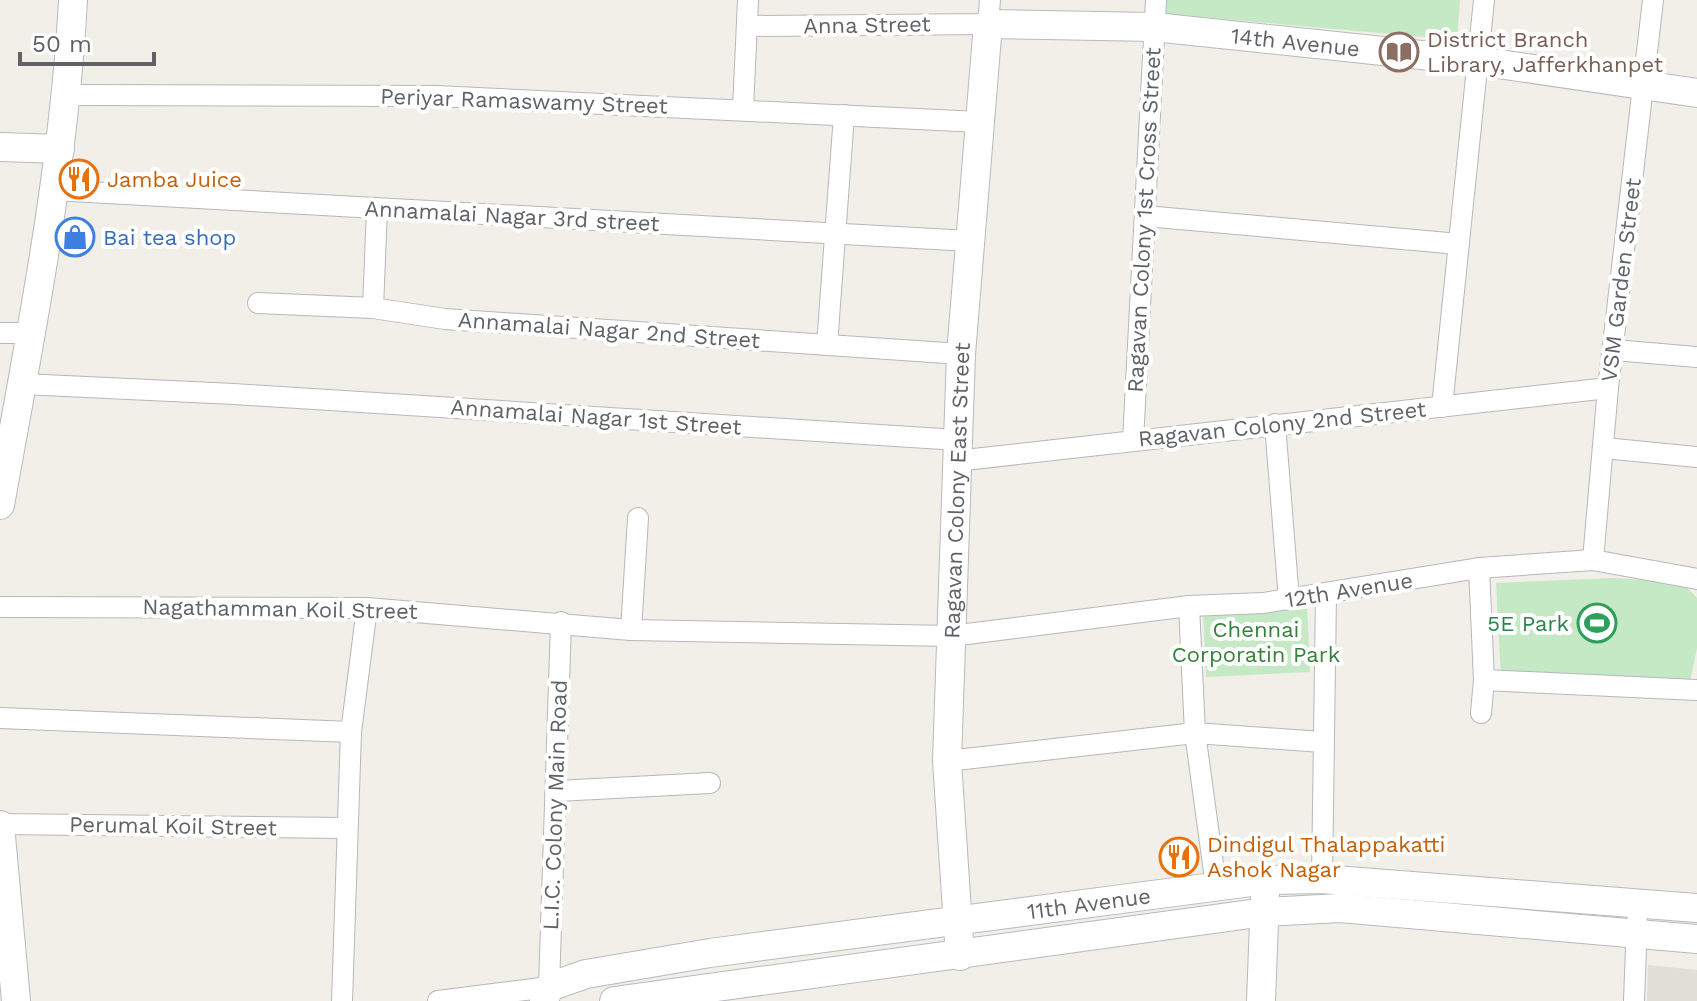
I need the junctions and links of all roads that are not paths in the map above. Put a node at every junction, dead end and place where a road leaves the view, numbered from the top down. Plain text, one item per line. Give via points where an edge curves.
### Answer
1 (73, 0) edge
2 (748, 0) edge
3 (1484, 0) edge
4 (1653, 0) edge
5 (989, 12) edge
6 (1155, 14) edge
7 (747, 26) junction
8 (1478, 61) junction
9 (1644, 83) junction
10 (1697, 93) edge
11 (68, 95) junction
12 (743, 109) junction
13 (844, 115) junction
14 (979, 122) junction
15 (0, 147) edge
16 (60, 149) junction
17 (53, 190) junction
18 (377, 209) junction
19 (1145, 216) junction
20 (834, 233) junction
21 (970, 241) junction
22 (1459, 244) junction
23 (258, 303) dead end
24 (373, 308) junction
25 (0, 333) edge
26 (32, 333) junction
27 (827, 345) junction
28 (1614, 350) junction
29 (961, 354) junction
30 (1697, 357) edge
31 (23, 384) junction
32 (1608, 388) junction
33 (1442, 407) junction
34 (1275, 424) junction
35 (1133, 441) junction
36 (1604, 448) junction
37 (957, 450) junction
38 (1697, 457) edge
39 (0, 505) edge
40 (638, 518) dead end
41 (1593, 560) junction
42 (1479, 568) junction
43 (1697, 579) edge
44 (1326, 594) junction
45 (1289, 600) junction
46 (1189, 606) junction
47 (0, 607) edge
48 (367, 608) junction
49 (561, 622) junction
50 (631, 630) junction
51 (951, 636) junction
52 (1484, 680) junction
53 (1697, 690) edge
54 (1481, 713) dead end
55 (0, 718) edge
56 (351, 732) junction
57 (1195, 733) junction
58 (1322, 742) junction
59 (947, 761) junction
60 (710, 783) dead end
61 (557, 791) junction
62 (0, 825) edge
63 (346, 828) junction
64 (1322, 879) junction
65 (1266, 880) junction
66 (1216, 886) junction
67 (1637, 903) junction
68 (1697, 908) edge
69 (1265, 912) junction
70 (956, 919) junction
71 (1636, 933) junction
72 (1697, 939) edge
73 (960, 956) junction
74 (739, 992) edge
75 (546, 994) edge
76 (625, 1000) edge
77 (16, 1001) edge
78 (342, 1001) edge
79 (438, 1001) edge
80 (1261, 1001) edge
81 (1634, 1001) edge

1 - 11 main road
2 - 7 street
3 - 8 street
4 - 9 street, VSM Garden Street
5 - 6 main road, 14th Avenue
5 - 7 street, Anna Street
5 - 14 main road, Ragavan Colony East Street
6 - 8 main road, 14th Avenue
6 - 19 street, Ragavan Colony 1st Cross Street
7 - 12 street
8 - 9 main road, 14th Avenue
8 - 22 street
9 - 10 main road, 14th Avenue
9 - 28 street, VSM Garden Street
11 - 12 street, Periyar Ramaswamy Street via 436,96
11 - 16 main road
12 - 13 street, Periyar Ramaswamy Street
13 - 14 street, Periyar Ramaswamy Street
13 - 20 street
14 - 21 main road, Ragavan Colony East Street
15 - 16 main road
16 - 17 main road
17 - 18 street, Annamalai Nagar 3rd street
17 - 26 main road
18 - 20 street, Annamalai Nagar 3rd street
18 - 24 street
19 - 22 street
19 - 35 street, Ragavan Colony 1st Cross Street
20 - 21 street, Annamalai Nagar 3rd street
20 - 27 street
21 - 29 main road, Ragavan Colony East Street
22 - 33 street
23 - 24 street, Annamalai Nagar 2nd Street
24 - 27 street, Annamalai Nagar 2nd Street via 445,319
25 - 26 street
26 - 31 main road
27 - 29 street, Annamalai Nagar 2nd Street
28 - 30 street
28 - 32 street, VSM Garden Street
29 - 37 main road, Ragavan Colony East Street
31 - 37 street, Annamalai Nagar 1st Street via 234,394
31 - 39 main road
32 - 33 street, Ragavan Colony 2nd Street
32 - 36 street, VSM Garden Street
33 - 34 street, Ragavan Colony 2nd Street
34 - 35 street, Ragavan Colony 2nd Street
34 - 45 street
35 - 37 street, Ragavan Colony 2nd Street
36 - 38 street
36 - 41 street, VSM Garden Street
37 - 51 main road, Ragavan Colony East Street
40 - 50 street
41 - 42 street, 12th Avenue
41 - 43 street, 12th Avenue
42 - 44 street, 12th Avenue
42 - 52 street
44 - 45 street, 12th Avenue
44 - 58 street
45 - 46 street, 12th Avenue
46 - 51 street, 12th Avenue
46 - 57 street
47 - 48 street, Nagathamman Koil Street
48 - 49 street, Nagathamman Koil Street
48 - 56 street
49 - 50 street, Nagathamman Koil Street
49 - 61 street, L.I.C. Colony Main Road
50 - 51 street, 12th Avenue
51 - 59 main road, Ragavan Colony East Street
52 - 53 street
52 - 54 street
55 - 56 street
56 - 63 street
57 - 58 street
57 - 59 street
57 - 66 street
58 - 64 street
59 - 70 main road, Ragavan Colony East Street
60 - 61 street
61 - 75 street, L.I.C. Colony Main Road
62 - 63 street, Perumal Koil Street
62 - 77 main road
63 - 78 street
64 - 65 main road, 11th Avenue
64 - 67 main road, 11th Avenue
65 - 66 main road, 11th Avenue
65 - 69 main road
66 - 70 main road, 11th Avenue
67 - 68 main road, 11th Avenue
67 - 71 street
69 - 71 main road, 11th Avenue via 1340,908
69 - 73 main road, 11th Avenue
69 - 80 main road
70 - 73 main road, Ragavan Colony East Street
70 - 75 main road, 11th Avenue via 586,974
71 - 72 main road, 11th Avenue
71 - 81 street
73 - 74 main road, 11th Avenue
74 - 76 main road, 11th Avenue
75 - 79 street

